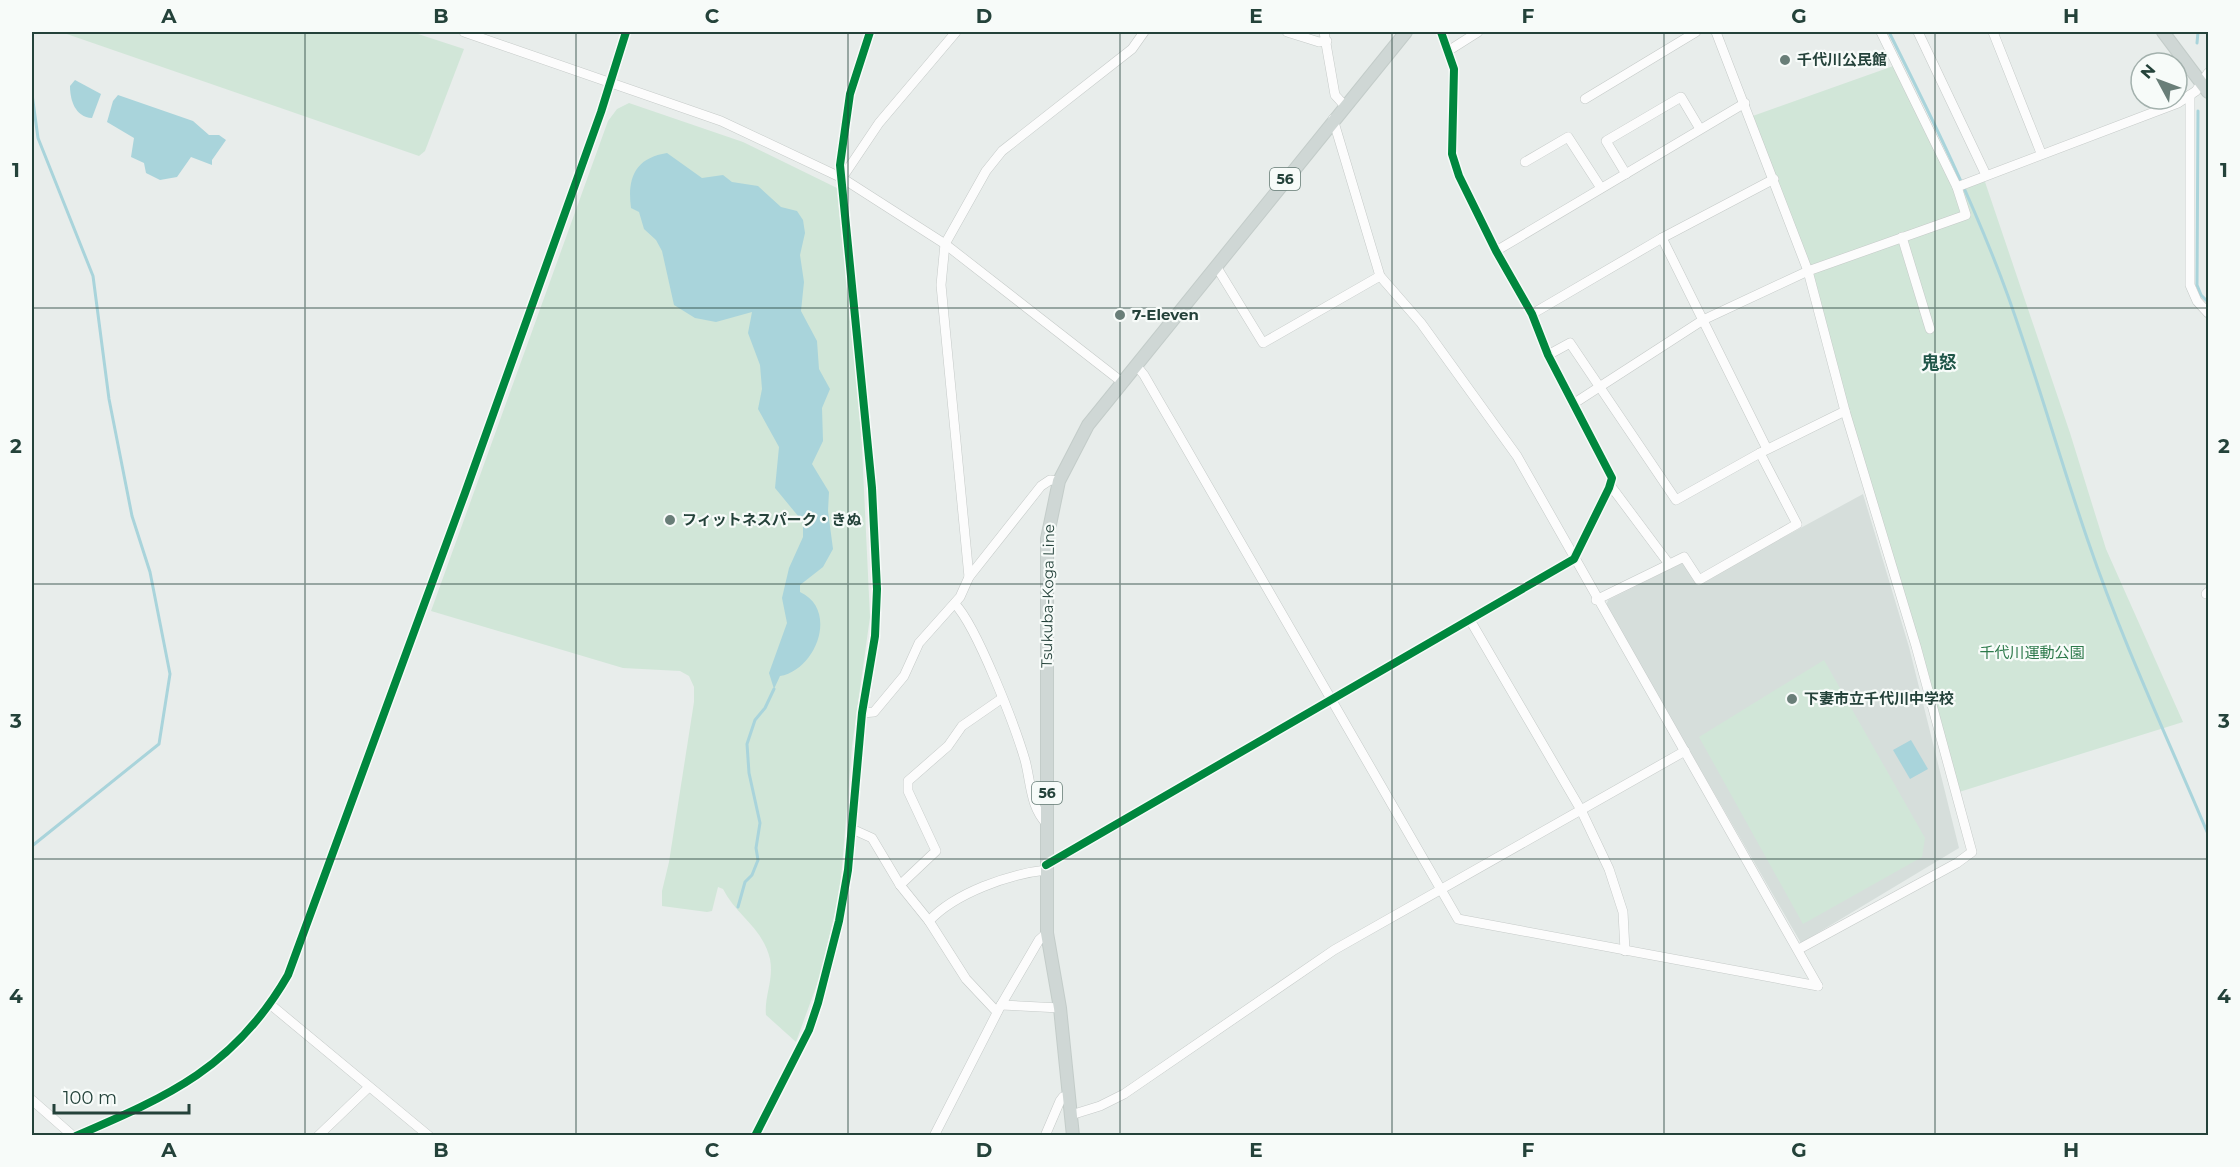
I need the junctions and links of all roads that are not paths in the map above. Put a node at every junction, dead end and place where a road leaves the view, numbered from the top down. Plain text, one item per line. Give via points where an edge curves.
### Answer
1 (464, 32) edge
2 (626, 32) edge
3 (870, 32) edge
4 (956, 32) edge
5 (1144, 32) edge
6 (1287, 32) edge
7 (1406, 32) edge
8 (1441, 32) edge
9 (1478, 32) edge
10 (1696, 32) edge
11 (1716, 32) edge
12 (1881, 32) edge
13 (1918, 32) edge
14 (1993, 32) edge
15 (2163, 32) edge
16 (1325, 36) edge
17 (1448, 51) junction
18 (611, 81) junction
19 (2206, 83) edge
20 (2190, 95) junction
21 (1585, 99) dead end
22 (1745, 103) junction
23 (1344, 105) junction
24 (1334, 119) junction
25 (1700, 129) junction
26 (2041, 153) junction
27 (1525, 162) dead end
28 (1626, 174) junction
29 (1986, 175) junction
30 (842, 178) junction
31 (1774, 179) junction
32 (1957, 187) junction
33 (1601, 188) junction
34 (1902, 237) junction
35 (1662, 238) junction
36 (945, 244) junction
37 (1496, 251) junction
38 (1216, 266) junction
39 (1808, 271) junction
40 (1380, 276) junction
41 (2208, 313) edge
42 (1532, 314) junction
43 (1703, 320) junction
44 (1930, 329) dead end
45 (1548, 356) junction
46 (1136, 365) junction
47 (1122, 382) junction
48 (1600, 385) junction
49 (1573, 404) junction
50 (1845, 411) junction
51 (1764, 451) junction
52 (1059, 481) junction
53 (1611, 485) junction
54 (1574, 559) junction
55 (1669, 564) junction
56 (969, 577) junction
57 (1596, 600) junction
58 (955, 604) junction
59 (1470, 620) junction
60 (1001, 699) junction
61 (1330, 700) junction
62 (862, 713) junction
63 (1685, 751) junction
64 (1581, 810) junction
65 (1047, 824) junction
66 (852, 829) junction
67 (1046, 867) junction
68 (900, 885) junction
69 (1440, 890) junction
70 (929, 921) junction
71 (1047, 933) junction
72 (1799, 949) junction
73 (1625, 951) junction
74 (271, 1005) junction
75 (1060, 1008) junction
76 (999, 1009) junction
77 (369, 1087) junction
78 (1070, 1096) junction
79 (32, 1100) edge
80 (1071, 1115) junction
81 (323, 1134) edge
82 (74, 1136) edge
83 (429, 1136) edge
84 (754, 1136) edge
85 (934, 1136) edge
86 (1045, 1136) edge
87 (1073, 1136) edge

1 - 18 street
2 - 18 street
3 - 30 street via 845,122
4 - 30 street via 893,104
5 - 36 street via 1132,49 1002,151 986,171
6 - 16 street via 1319,42
7 - 23 main road, Tsukuba-Koga Line / 56
8 - 17 street
9 - 17 street
10 - 21 street
11 - 22 street
12 - 32 street
13 - 29 street
14 - 26 street
15 - 19 main road
16 - 23 street via 1335,95
17 - 37 street via 1454,69 1452,154
18 - 30 street via 721,121
18 - 74 street via 305,933
19 - 20 street
20 - 26 street via 2178,103
20 - 41 street via 2190,285
22 - 25 street
22 - 31 street
23 - 24 main road, Tsukuba-Koga Line / 56
24 - 38 main road, Tsukuba-Koga Line / 56
24 - 40 street
25 - 28 street
25 - 28 street via 1681,97 1606,141
26 - 29 street
27 - 33 street via 1568,137
28 - 33 street
29 - 32 street
30 - 36 street
30 - 62 street via 872,488 877,590 875,636
31 - 35 street
31 - 39 street
32 - 34 street via 1966,215
33 - 37 street
34 - 39 street
34 - 44 street
35 - 42 street
35 - 43 street
36 - 47 street
36 - 56 street via 941,285
37 - 42 street
38 - 40 street via 1263,343
38 - 46 main road, Tsukuba-Koga Line / 56
39 - 43 street
39 - 50 street
40 - 54 street via 1421,322 1516,456
42 - 45 street
43 - 48 street
43 - 51 street
45 - 48 street via 1570,343
45 - 49 street
46 - 47 main road, Tsukuba-Koga Line / 56
46 - 61 street
47 - 52 main road, Tsukuba-Koga Line / 56 via 1079,440
48 - 49 street
48 - 51 street via 1676,500
49 - 53 street via 1612,478
50 - 51 street
50 - 72 street via 1916,646 1972,852
51 - 55 street via 1797,524 1699,580 1684,557
52 - 56 street via 1050,480 1041,486
52 - 65 main road, Tsukuba-Koga Line / 56 via 1047,539
53 - 54 street
53 - 55 street
54 - 57 street
54 - 59 street
55 - 57 street
56 - 58 street
57 - 63 street
58 - 60 street via 972,629
58 - 62 street via 919,643 904,676 879,708 871,714
59 - 61 street
59 - 64 street
60 - 65 street via 1023,754 1036,810
60 - 68 street via 962,726 948,746 908,781 908,791 936,851
61 - 67 street
61 - 69 street
62 - 66 street
63 - 64 street
63 - 72 street
64 - 69 street
64 - 73 street via 1609,869 1623,912
65 - 67 main road, Tsukuba-Koga Line / 56
66 - 68 street via 872,838
66 - 84 street via 839,921 818,1003 800,1050
67 - 70 street via 955,899
67 - 71 main road, Tsukuba-Koga Line / 56
68 - 70 street
69 - 73 street via 1458,919
69 - 80 street via 1334,950 1124,1094
70 - 76 street via 966,979
71 - 75 main road, Tsukuba-Koga Line / 56
71 - 76 street
72 - 73 street via 1818,986
74 - 77 street
74 - 82 street via 231,1050 186,1084 149,1105
75 - 76 street
75 - 78 main road, Tsukuba-Koga Line / 56
76 - 85 street
77 - 81 street
77 - 83 street
78 - 80 main road, Tsukuba-Koga Line / 56
78 - 86 street via 1060,1101
79 - 82 street
80 - 87 main road, Tsukuba-Koga Line / 56

